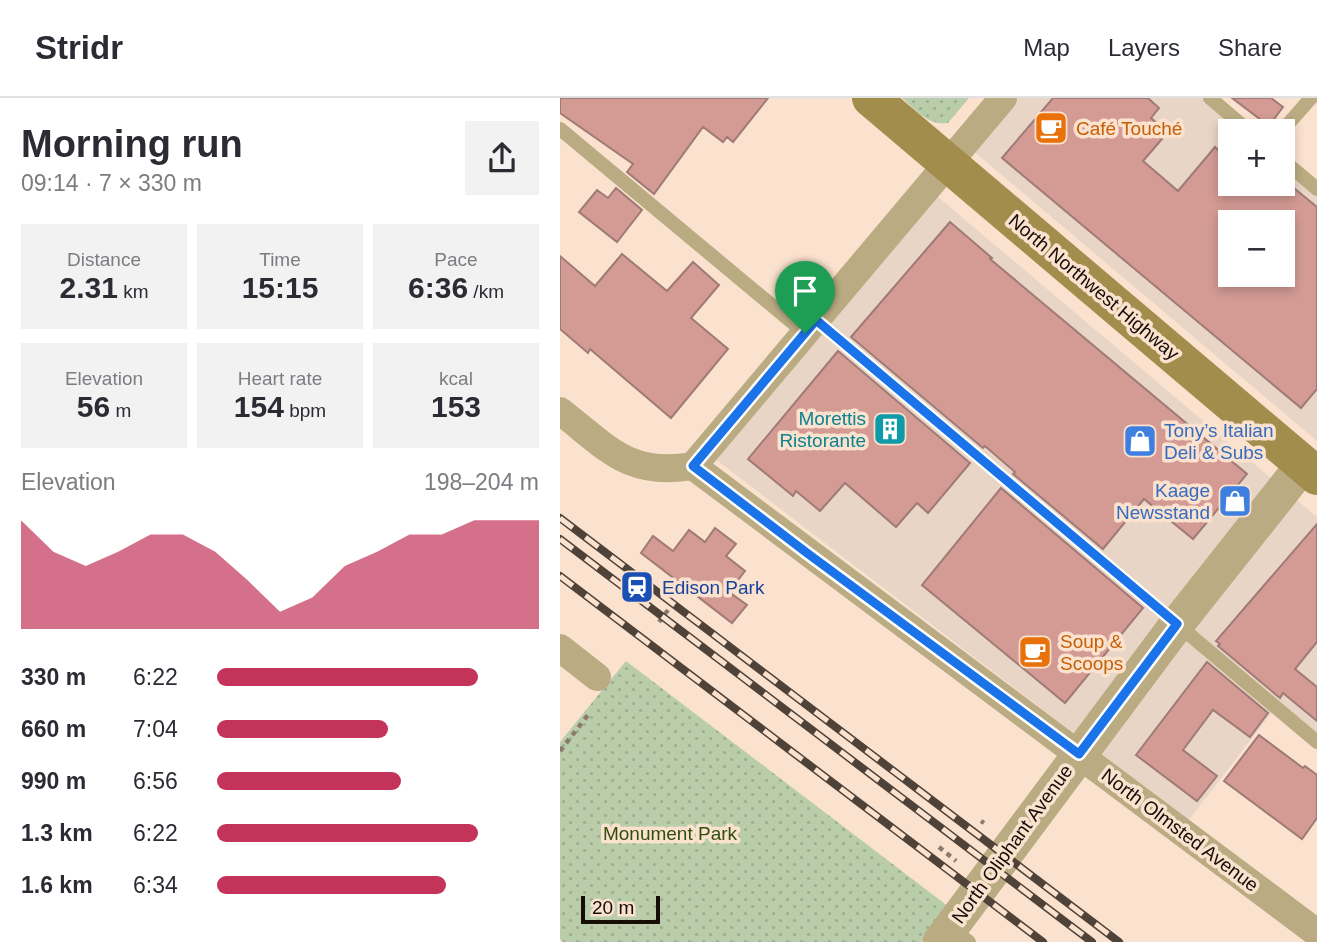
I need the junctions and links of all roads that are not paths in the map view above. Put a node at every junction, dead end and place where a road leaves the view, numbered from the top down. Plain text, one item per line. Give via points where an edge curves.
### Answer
1 (871, 98) edge
2 (1003, 98) edge
3 (1210, 98) edge
4 (1311, 98) edge
5 (1235, 119) edge
6 (1293, 119) edge
7 (560, 129) edge
8 (948, 163) junction
9 (1295, 170) edge
10 (1317, 188) edge
11 (811, 326) junction
12 (560, 411) edge
13 (1312, 463) edge
14 (693, 466) junction
15 (1177, 624) junction
16 (560, 648) edge
17 (597, 677) dead end
18 (1317, 742) edge
19 (1079, 754) junction
20 (1317, 933) edge
21 (953, 937) edge

1 - 8 main road, North Northwest Highway
2 - 8 street
3 - 5 lane
4 - 6 lane
7 - 11 lane
8 - 11 street
8 - 13 main road, North Northwest Highway
9 - 10 lane
11 - 14 street
11 - 15 lane
12 - 14 street via 620,458 647,468
13 - 15 street, North Oliphant Avenue
14 - 19 street, North Olmsted Avenue
15 - 18 lane
15 - 19 street, North Oliphant Avenue
16 - 17 street
19 - 20 street, North Olmsted Avenue
19 - 21 street, North Oliphant Avenue

